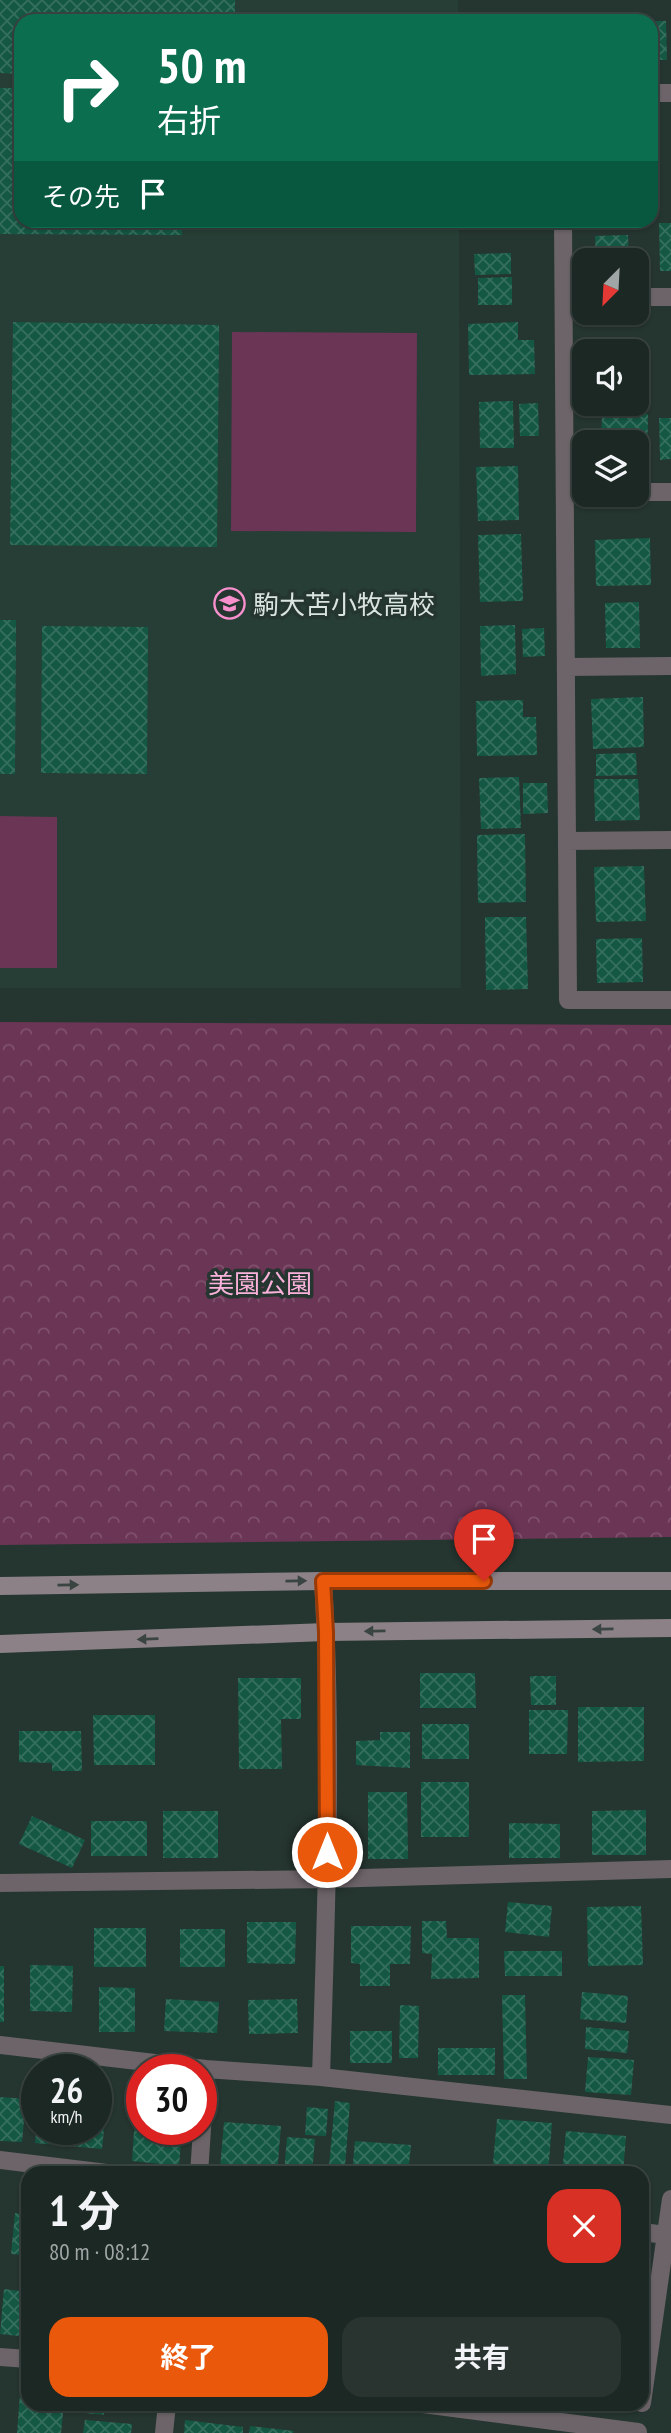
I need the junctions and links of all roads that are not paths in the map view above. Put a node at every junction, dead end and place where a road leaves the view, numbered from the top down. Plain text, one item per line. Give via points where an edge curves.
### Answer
1 (564, 228) edge
2 (649, 297) edge
3 (671, 297) edge
4 (564, 298) junction
5 (572, 298) edge
6 (649, 492) edge
7 (671, 492) edge
8 (565, 493) junction
9 (572, 493) edge
10 (671, 666) edge
11 (566, 667) junction
12 (671, 840) edge
13 (567, 841) junction
14 (671, 1000) edge
15 (323, 1581) junction
16 (671, 1581) edge
17 (0, 1586) edge
18 (671, 1628) edge
19 (326, 1632) junction
20 (0, 1644) edge
21 (671, 1869) edge
22 (327, 1879) junction
23 (0, 1883) edge
24 (0, 2045) edge
25 (126, 2060) edge
26 (217, 2070) edge
27 (321, 2077) junction
28 (671, 2115) edge
29 (201, 2145) edge
30 (0, 2160) edge
31 (49, 2166) edge
32 (200, 2166) edge
33 (671, 2199) edge
34 (649, 2233) edge
35 (666, 2235) junction
36 (649, 2355) edge
37 (0, 2357) edge
38 (21, 2358) edge
39 (166, 2411) edge
40 (477, 2411) edge
41 (641, 2411) edge
42 (638, 2432) edge
43 (164, 2433) edge

1 - 4 street
2 - 3 street
4 - 5 street
4 - 8 street
6 - 7 street
8 - 9 street
8 - 11 street
10 - 11 street
11 - 13 street
12 - 13 street
13 - 14 street via 568,1000
15 - 16 street
17 -> 15 street
15 - 19 street
18 -> 19 street
19 -> 20 street
19 - 22 street
21 - 22 street
22 - 23 street
22 - 27 street
24 - 25 street
26 - 27 street
27 - 28 street
29 - 32 street
30 - 31 street
33 - 35 street
34 - 35 street
35 - 36 street
37 - 38 street
39 - 43 street
40 - 42 street
41 - 42 street

